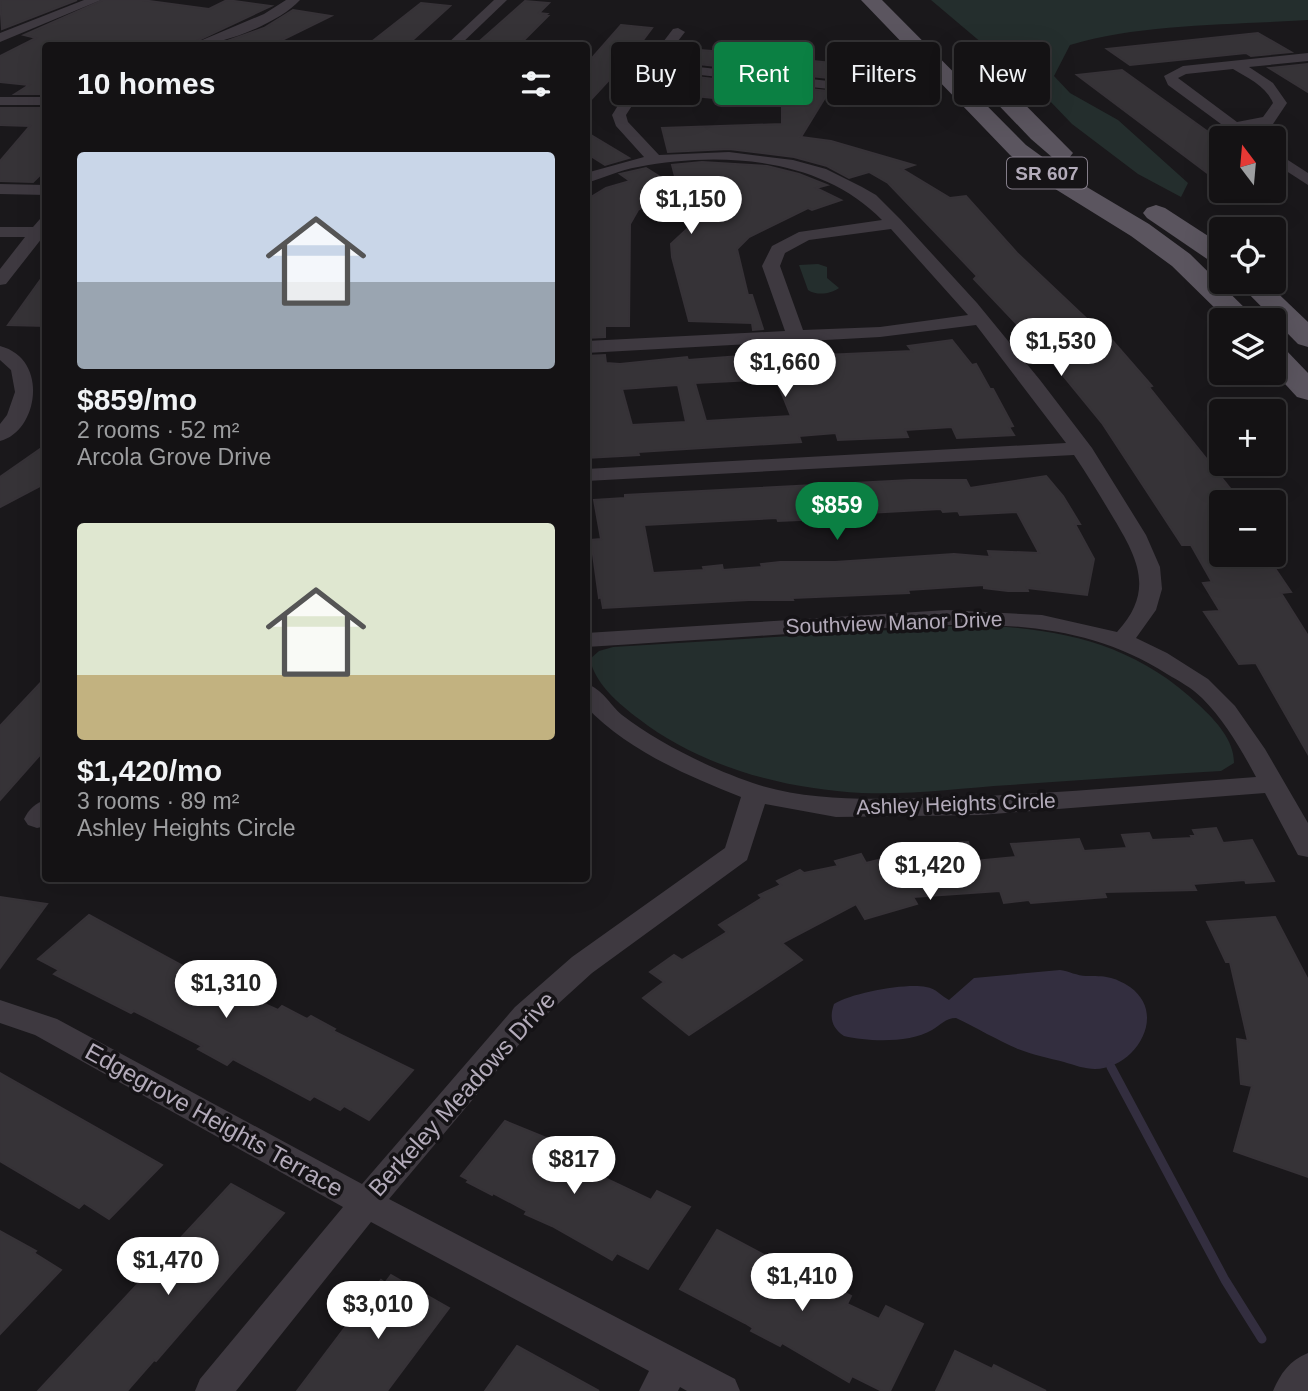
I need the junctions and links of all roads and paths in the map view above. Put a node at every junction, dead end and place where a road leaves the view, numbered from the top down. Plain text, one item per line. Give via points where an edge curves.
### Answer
1 (95, 0) edge
2 (293, 0) edge
3 (501, 0) edge
4 (871, 0) edge
5 (678, 32) dead end
6 (0, 38) edge
7 (204, 42) edge
8 (455, 42) edge
9 (671, 42) edge
10 (1308, 57) edge
11 (1236, 65) junction
12 (700, 71) edge
13 (827, 85) edge
14 (0, 100) edge
15 (42, 101) edge
16 (623, 105) edge
17 (1011, 105) edge
18 (1232, 126) edge
19 (1239, 126) edge
20 (655, 160) junction
21 (1286, 165) edge
22 (1308, 166) edge
23 (1290, 168) junction
24 (590, 177) edge
25 (1308, 180) edge
26 (0, 190) edge
27 (42, 190) edge
28 (895, 223) junction
29 (41, 227) edge
30 (0, 232) edge
31 (1209, 248) edge
32 (0, 280) edge
33 (1263, 294) edge
34 (1231, 308) edge
35 (979, 319) junction
36 (796, 337) junction
37 (1308, 338) edge
38 (590, 347) edge
39 (0, 352) edge
40 (1286, 367) edge
41 (1308, 391) edge
42 (0, 435) edge
43 (1082, 448) junction
44 (590, 475) edge
45 (1123, 639) junction
46 (590, 640) edge
47 (590, 696) edge
48 (1273, 784) junction
49 (755, 793) junction
50 (1308, 848) edge
51 (0, 1011) edge
52 (366, 1203) junction
53 (1308, 1370) edge
54 (665, 1378) edge
55 (213, 1391) edge
56 (722, 1391) edge
57 (1291, 1391) edge

1 - 6 street
2 - 7 street via 269,17
3 - 8 street
4 - 34 main road, SR 607 via 1018,150 1181,260
5 - 9 street
10 - 11 street
11 - 18 street via 1183,70 1171,76
11 - 19 street via 1269,87 1280,103 1268,121
12 - 13 street
14 - 15 street
16 - 20 street via 618,115 621,123
17 - 31 main road, SR 607 via 1039,134 1087,171
20 - 24 street
20 - 28 street via 732,157 810,169 870,198
21 - 23 street
22 - 23 street
23 - 25 street
26 - 27 street
28 - 35 street
28 - 36 street via 805,236 778,250 771,266
29 - 30 street
29 - 32 street
33 - 37 main road
35 - 36 street
35 - 43 street
36 - 38 street
39 - 42 street via 23,374 26,392 20,413
40 - 41 main road
43 - 44 street
43 - 45 street via 1144,552 1151,588 1142,618
45 - 46 street, Southview Manor Drive via 1063,624 947,617
45 - 48 street, Southview Manor Drive via 1171,664 1211,693 1244,735
47 - 49 street, Ashley Heights Circle via 613,720 656,748
48 - 49 street, Ashley Heights Circle via 903,809 836,808
48 - 50 street, Southview Manor Drive
49 - 52 street, Berkeley Meadows Drive via 737,853 582,965 526,1015
51 - 52 street, Edgegrove Heights Terrace via 46,1027
52 - 54 street, Edgegrove Heights Terrace
52 - 55 street, Berkeley Meadows Drive
53 - 57 street
54 - 56 street, Edgegrove Heights Terrace

